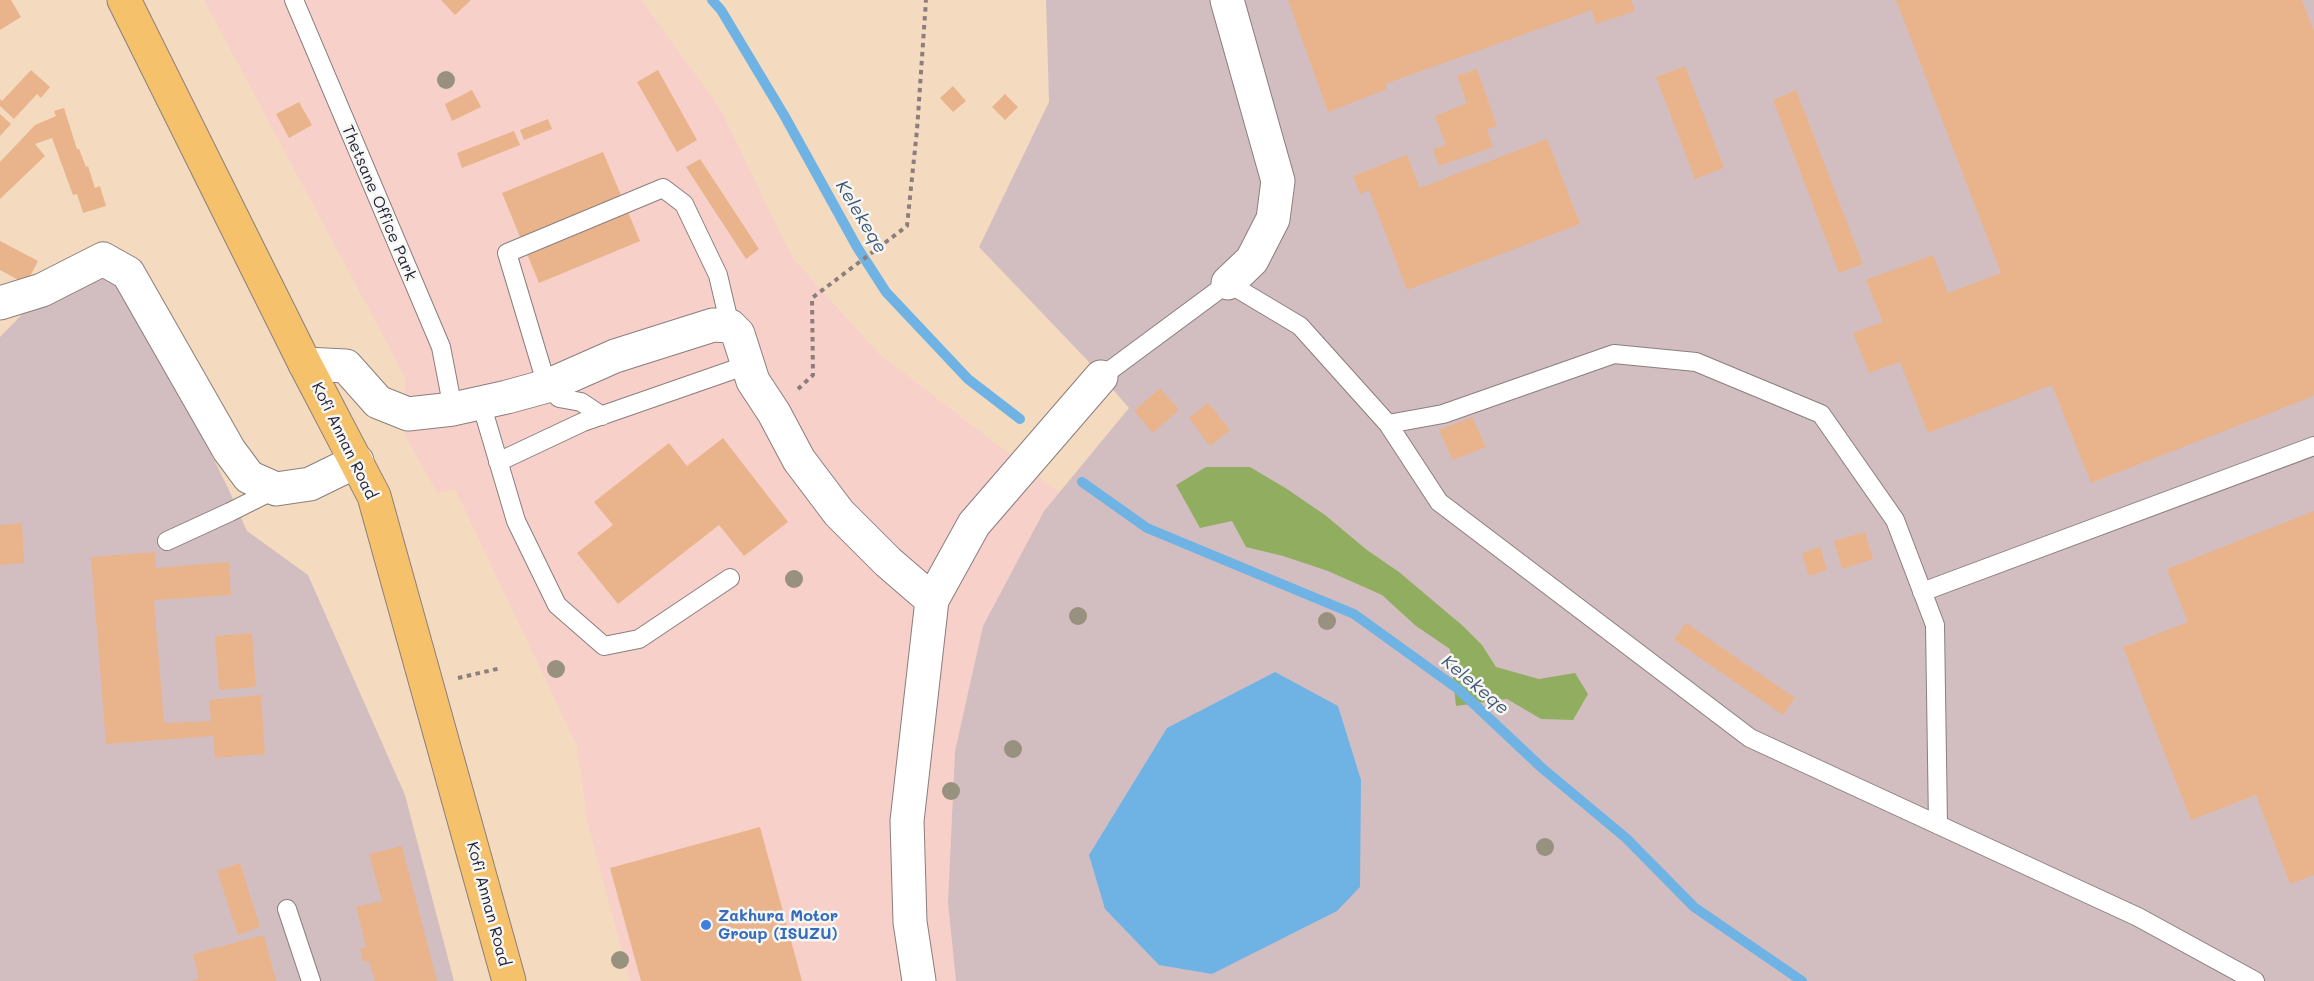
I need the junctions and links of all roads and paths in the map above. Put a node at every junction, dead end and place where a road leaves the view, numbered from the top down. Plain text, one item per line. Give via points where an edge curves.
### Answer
1 (124, 0) edge
2 (294, 0) edge
3 (926, 0) edge
4 (1227, 0) edge
5 (1227, 283) junction
6 (0, 303) edge
7 (730, 326) junction
8 (305, 364) junction
9 (747, 365) junction
10 (1101, 376) joint
11 (547, 386) junction
12 (467, 406) junction
13 (774, 413) junction
14 (602, 416) junction
15 (1388, 424) junction
16 (2314, 446) edge
17 (357, 461) junction
18 (498, 462) junction
19 (276, 489) junction
20 (167, 541) dead end
21 (730, 578) dead end
22 (1922, 592) junction
23 (932, 600) junction
24 (501, 668) dead end
25 (427, 687) junction
26 (1938, 825) junction
27 (287, 909) dead end
28 (311, 981) edge
29 (509, 981) edge
30 (920, 981) edge
31 (2255, 981) edge

1 - 8 main road, Kofi Annan Road
2 - 12 lane, Thetsane Office Park
3 - 13 path via 907,226 812,298 813,375
4 - 5 street via 1278,181 1273,219 1252,260
5 - 10 lane
5 - 15 lane via 1300,326
6 - 19 street via 42,290 103,259 128,273 229,450 249,477
7 - 9 street via 738,334
7 - 11 street via 713,325 615,356
7 - 11 lane via 718,275 684,204 663,189 507,253
8 - 12 street via 346,366 378,402 408,414
8 - 17 main road, Kofi Annan Road
9 - 13 street
9 - 14 lane
10 - 23 street via 974,524
11 - 12 street
11 - 14 lane via 559,398 581,402
12 - 18 lane, Thetsane Office Park
13 - 23 street via 799,460 839,513
14 - 18 lane
15 - 22 lane via 1443,414 1614,354 1696,362 1821,414 1895,520
15 - 26 lane via 1439,502 1750,738
16 - 22 lane
17 - 19 street via 310,484
17 - 25 main road, Kofi Annan Road via 374,496
18 - 21 lane, Thetsane Office Park via 516,521 557,605 604,646 639,639
19 - 20 lane
22 - 26 lane via 1935,625
23 - 30 street via 907,821 910,922
24 - 25 path
25 - 29 main road, Kofi Annan Road
26 - 31 lane via 2138,917
27 - 28 lane

